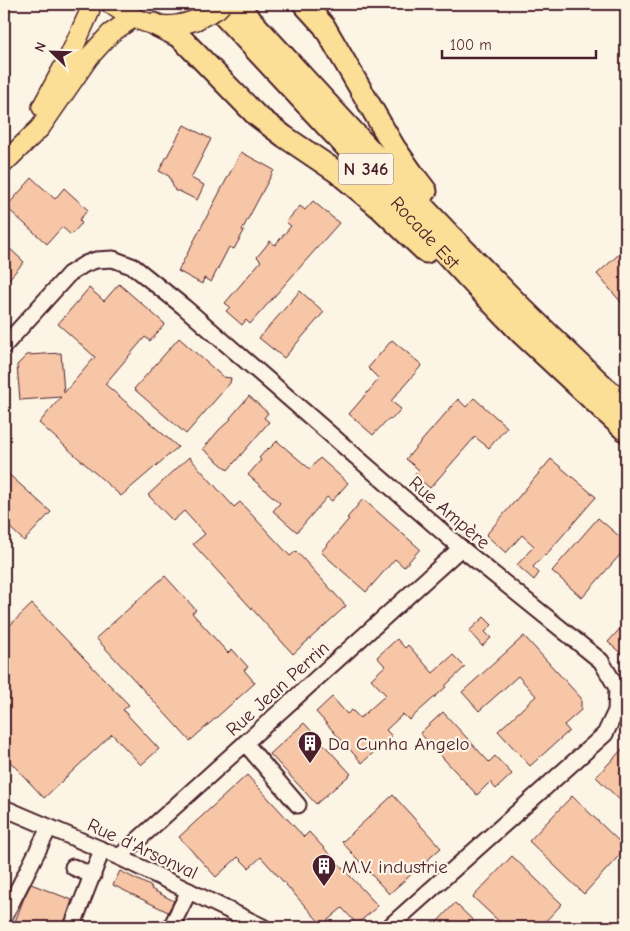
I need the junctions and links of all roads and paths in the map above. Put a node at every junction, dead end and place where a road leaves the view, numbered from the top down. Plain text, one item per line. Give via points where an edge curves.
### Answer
1 (91, 4) edge
2 (111, 4) edge
3 (213, 4) edge
4 (222, 4) edge
5 (236, 4) edge
6 (304, 4) edge
7 (134, 18) junction
8 (154, 24) junction
9 (5, 162) edge
10 (500, 286) junction
11 (521, 333) junction
12 (4, 346) edge
13 (626, 407) edge
14 (626, 431) edge
15 (461, 548) junction
16 (621, 712) edge
17 (245, 743) junction
18 (298, 805) dead end
19 (4, 808) edge
20 (49, 828) junction
21 (102, 850) junction
22 (119, 857) junction
23 (73, 867) dead end
24 (92, 876) junction
25 (189, 891) junction
26 (4, 917) edge
27 (395, 924) edge
28 (72, 927) edge
29 (171, 927) edge
30 (263, 927) edge

1 - 9 main road via 70,55 33,124
2 - 7 main road
3 - 11 highway, Rocade Est / N 346
4 - 8 main road, bridge via 196,20 175,25
5 - 10 highway, Rocade Est / N 346
6 - 10 highway via 324,26 413,174 496,270
7 - 8 main road
7 - 9 main road via 112,33 89,57 40,128
8 - 11 highway via 180,37 256,114 337,172 381,209 501,324
10 - 13 highway, Rocade Est / N 346
11 - 14 highway, Rocade Est / N 346
12 - 15 street, Rue Ampère via 69,274 85,264 113,259 134,267
15 - 16 street, Rue Ampère via 601,661 617,688
15 - 17 street, Rue Jean Perrin
16 - 27 street, Rue Ampère via 605,734
17 - 18 street
17 - 22 street, Rue Jean Perrin
19 - 20 street, Rue d'Arsonval
20 - 21 street, Rue d'Arsonval
20 - 26 street
21 - 22 street, Rue d'Arsonval
21 - 24 street
22 - 25 street, Rue d'Arsonval
23 - 24 street
24 - 28 street
25 - 29 street
25 - 30 street, Rue d'Arsonval

